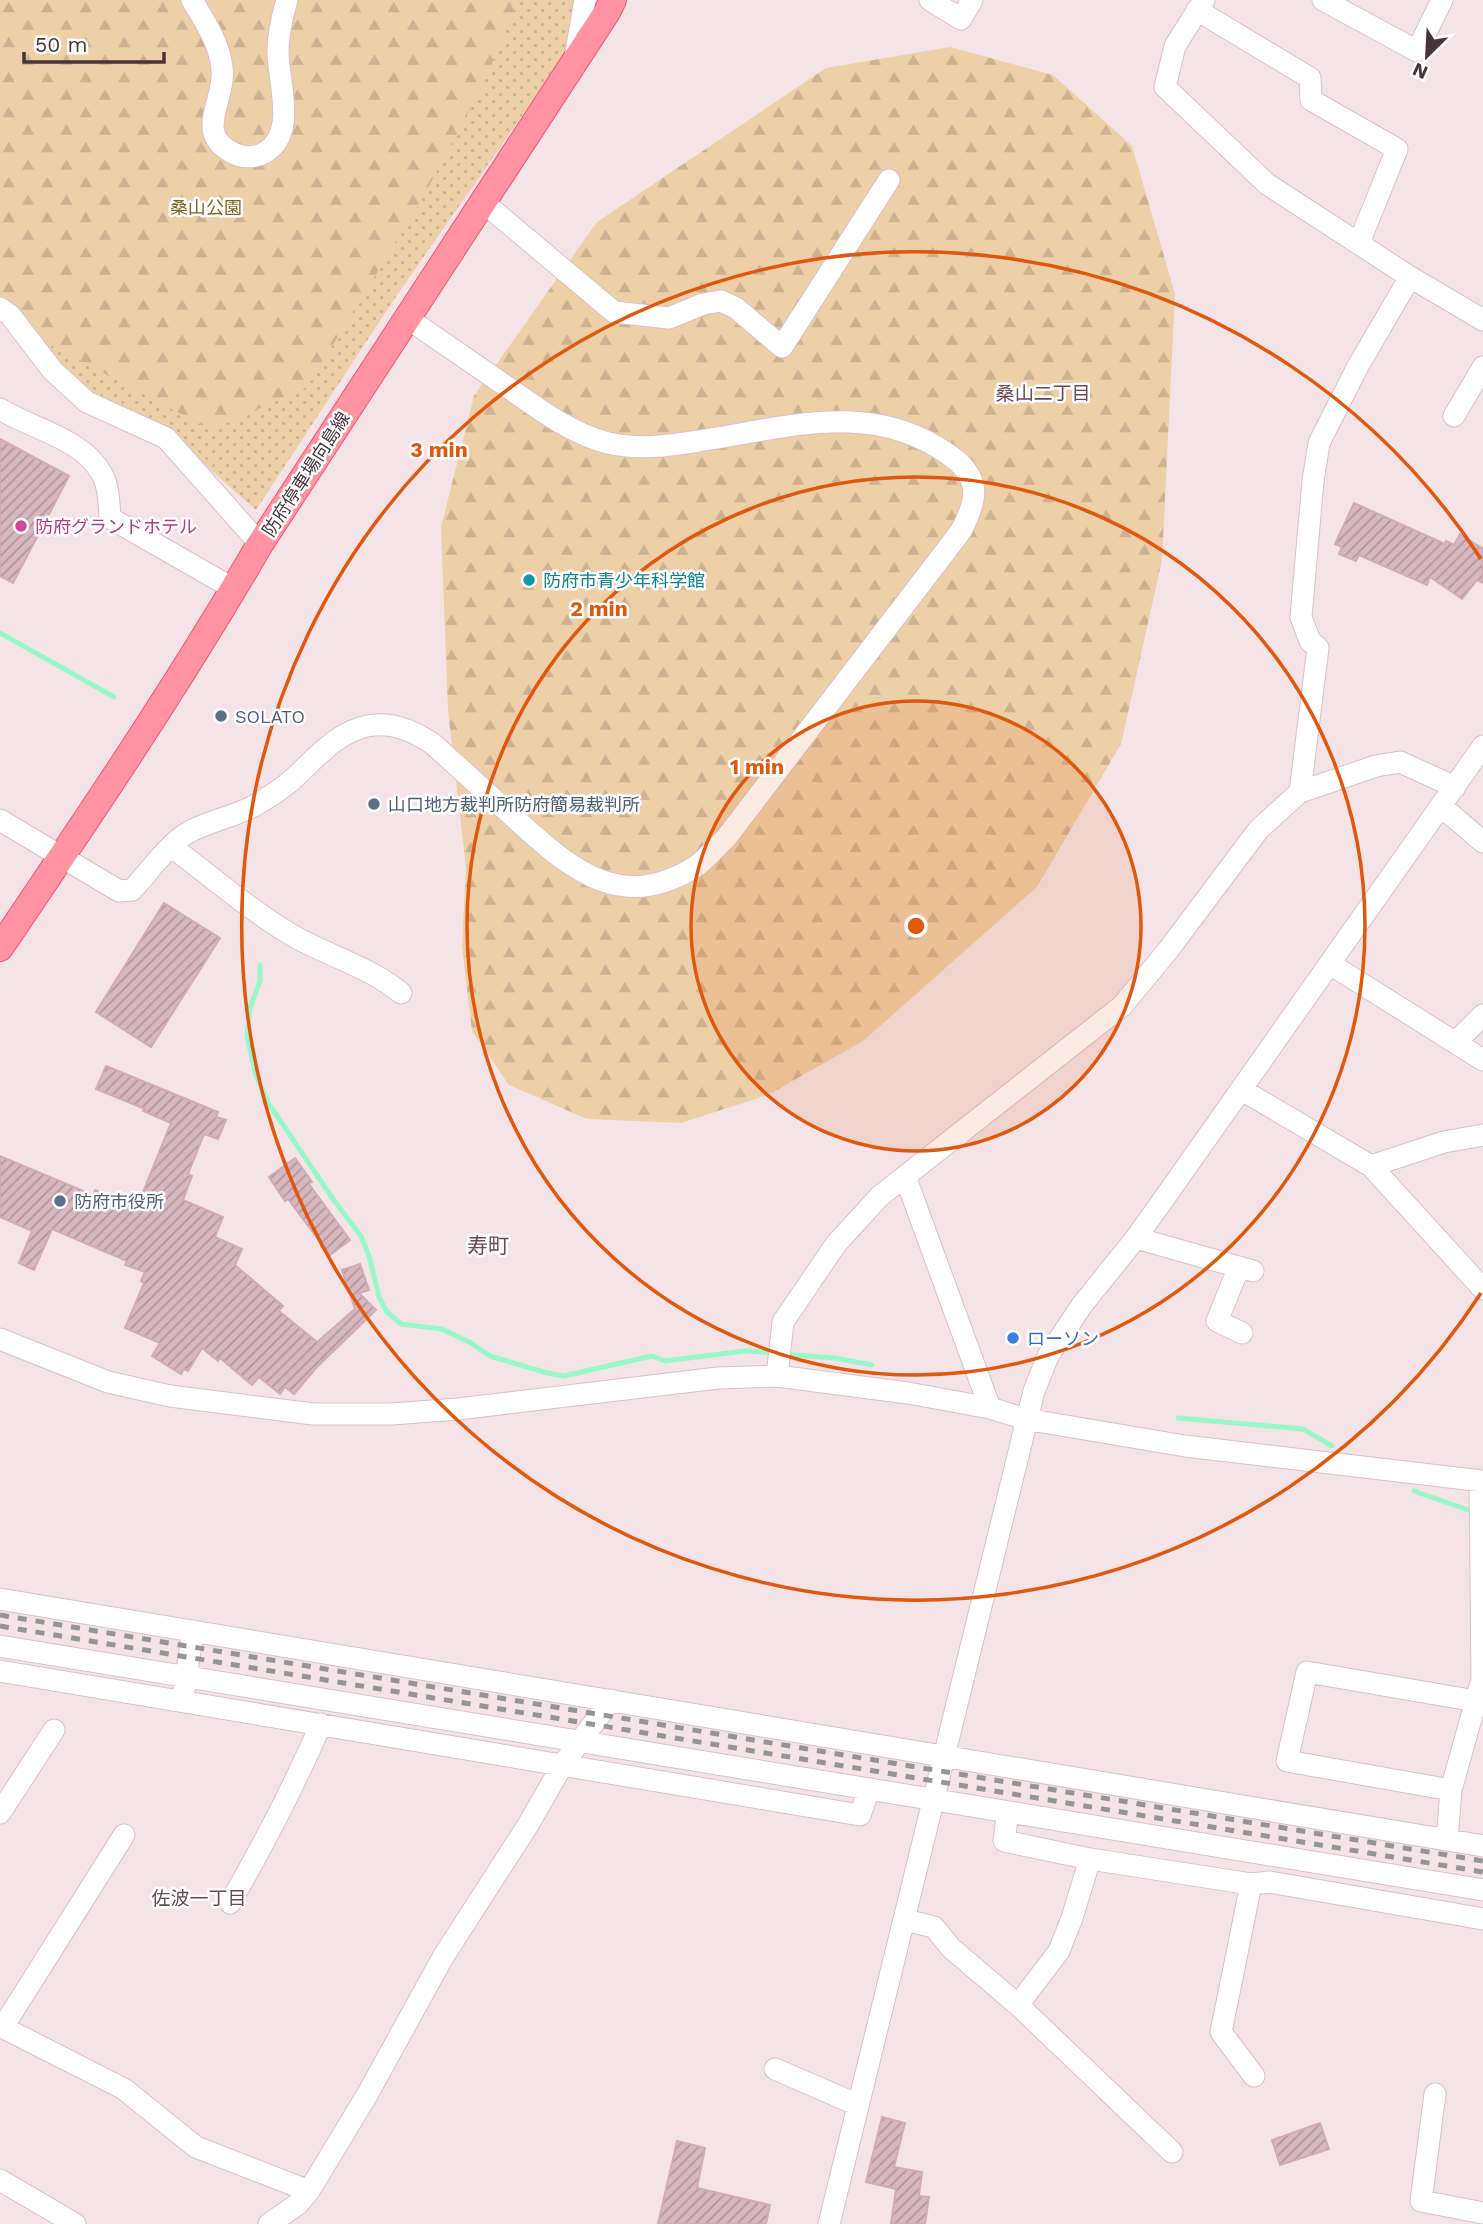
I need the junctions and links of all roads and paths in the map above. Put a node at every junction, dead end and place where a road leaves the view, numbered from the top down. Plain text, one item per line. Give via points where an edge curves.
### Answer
1 (192, 0) edge
2 (288, 0) edge
3 (585, 0) edge
4 (613, 0) edge
5 (930, 0) edge
6 (972, 0) edge
7 (1323, 0) edge
8 (1442, 0) edge
9 (1201, 5) edge
10 (574, 63) junction
11 (889, 180) dead end
12 (483, 202) junction
13 (1359, 243) junction
14 (1410, 276) junction
15 (0, 308) edge
16 (407, 318) junction
17 (1483, 320) edge
18 (1483, 367) edge
19 (0, 409) edge
20 (1454, 416) dead end
21 (260, 544) junction
22 (234, 589) junction
23 (1483, 746) edge
24 (1455, 787) junction
25 (1300, 792) junction
26 (1441, 806) junction
27 (0, 820) edge
28 (1483, 842) edge
29 (172, 846) junction
30 (62, 856) junction
31 (0, 948) edge
32 (1330, 964) junction
33 (401, 993) dead end
34 (1483, 1014) edge
35 (1456, 1042) junction
36 (1483, 1059) edge
37 (1242, 1090) junction
38 (1483, 1135) edge
39 (1371, 1166) junction
40 (905, 1176) junction
41 (1136, 1238) junction
42 (1483, 1289) edge
43 (1242, 1333) dead end
44 (0, 1339) edge
45 (777, 1376) junction
46 (989, 1408) junction
47 (1026, 1419) junction
48 (1481, 1481) edge
49 (0, 1600) edge
50 (193, 1631) junction
51 (0, 1646) edge
52 (0, 1671) edge
53 (186, 1677) junction
54 (611, 1700) junction
55 (1476, 1701) junction
56 (182, 1702) junction
57 (320, 1724) junction
58 (54, 1730) dead end
59 (581, 1740) junction
60 (946, 1756) junction
61 (563, 1764) junction
62 (869, 1790) junction
63 (1451, 1790) junction
64 (934, 1801) junction
65 (1008, 1812) junction
66 (0, 1813) edge
67 (124, 1835) dead end
68 (1447, 1840) junction
69 (1483, 1846) edge
70 (1090, 1859) junction
71 (1251, 1884) junction
72 (1483, 1890) edge
73 (230, 1903) dead end
74 (1483, 1919) edge
75 (905, 1920) junction
76 (1018, 2006) junction
77 (2, 2026) edge
78 (775, 2069) dead end
79 (1254, 2076) dead end
80 (1435, 2094) dead end
81 (858, 2105) junction
82 (1172, 2152) dead end
83 (0, 2180) edge
84 (309, 2191) junction
85 (1483, 2213) edge
86 (75, 2224) edge
87 (269, 2224) edge
88 (829, 2224) edge

1 - 2 street via 219,48 223,72 212,135 234,154 248,157 264,153 274,143 283,121 278,52
3 - 10 street
4 - 10 main road, 防府停車場向島線
5 - 6 street via 961,19
7 - 8 street via 1417,51
9 - 13 street via 1175,46 1165,87 1267,184
9 - 13 street via 1310,78 1311,100 1397,149
10 - 12 main road, 防府停車場向島線
11 - 12 street via 782,347 721,301 670,318 614,312
12 - 16 main road, 防府停車場向島線
13 - 14 street
14 - 17 street
14 - 25 street via 1319,443 1301,617 1310,641 1318,648
15 - 21 street via 53,371 87,402 166,438
16 - 21 main road, 防府停車場向島線
16 - 29 street via 574,431 609,443 640,448 681,444 822,422 892,426 916,434 962,465 974,485 973,508 961,531 726,838 697,866 673,878 650,886 619,886 589,877 558,857 433,744 414,731 392,726 370,725 347,733 263,800 188,832
18 - 20 street
19 - 22 street via 80,450 102,474 110,518
21 - 22 main road, 防府停車場向島線
22 - 30 main road, 防府停車場向島線
23 - 24 street
24 - 25 street via 1400,762
24 - 26 street
25 - 40 street via 1259,828 1122,1006
26 - 28 street
26 - 32 street
27 - 30 street
29 - 30 street via 132,890 119,891
29 - 33 street via 295,937 383,977
30 - 31 main road, 防府停車場向島線
32 - 35 street
32 - 37 street
34 - 35 street
35 - 36 street
37 - 39 street
37 - 41 street
38 - 39 street via 1444,1142
39 - 42 street
40 - 45 street via 836,1244 783,1321
40 - 46 street
41 - 43 street via 1246,1269 1216,1321
41 - 47 street via 1048,1356
44 - 45 street via 108,1382 170,1396 313,1414 458,1409 718,1378
45 - 46 street
46 - 47 street
47 - 48 street via 1185,1446
47 - 60 street
48 - 55 street via 1482,1679
49 - 50 street
50 - 53 street
50 - 54 street
51 - 53 street
52 - 56 street
53 - 56 street
53 - 59 street
54 - 59 street
54 - 60 street
55 - 63 street
55 - 63 street via 1307,1672 1287,1760
56 - 57 street
57 - 61 street
57 - 73 street via 265,1843
58 - 66 street
59 - 61 street
59 - 62 street
60 - 64 street
60 - 68 street
61 - 62 street via 860,1815
61 - 84 street via 443,1957
62 - 64 street
63 - 68 street
64 - 65 street
64 - 75 street
65 - 70 street via 1004,1841
65 - 72 street
67 - 77 street
68 - 69 street
70 - 71 street
70 - 76 street via 1059,1951
71 - 74 street via 1270,1882
71 - 79 street via 1221,2032
75 - 76 street via 934,1927 951,1948
75 - 81 street
76 - 82 street
77 - 84 street via 124,2089 196,2147
78 - 81 street
80 - 85 street via 1421,2201
81 - 88 street
83 - 86 street
84 - 87 street

